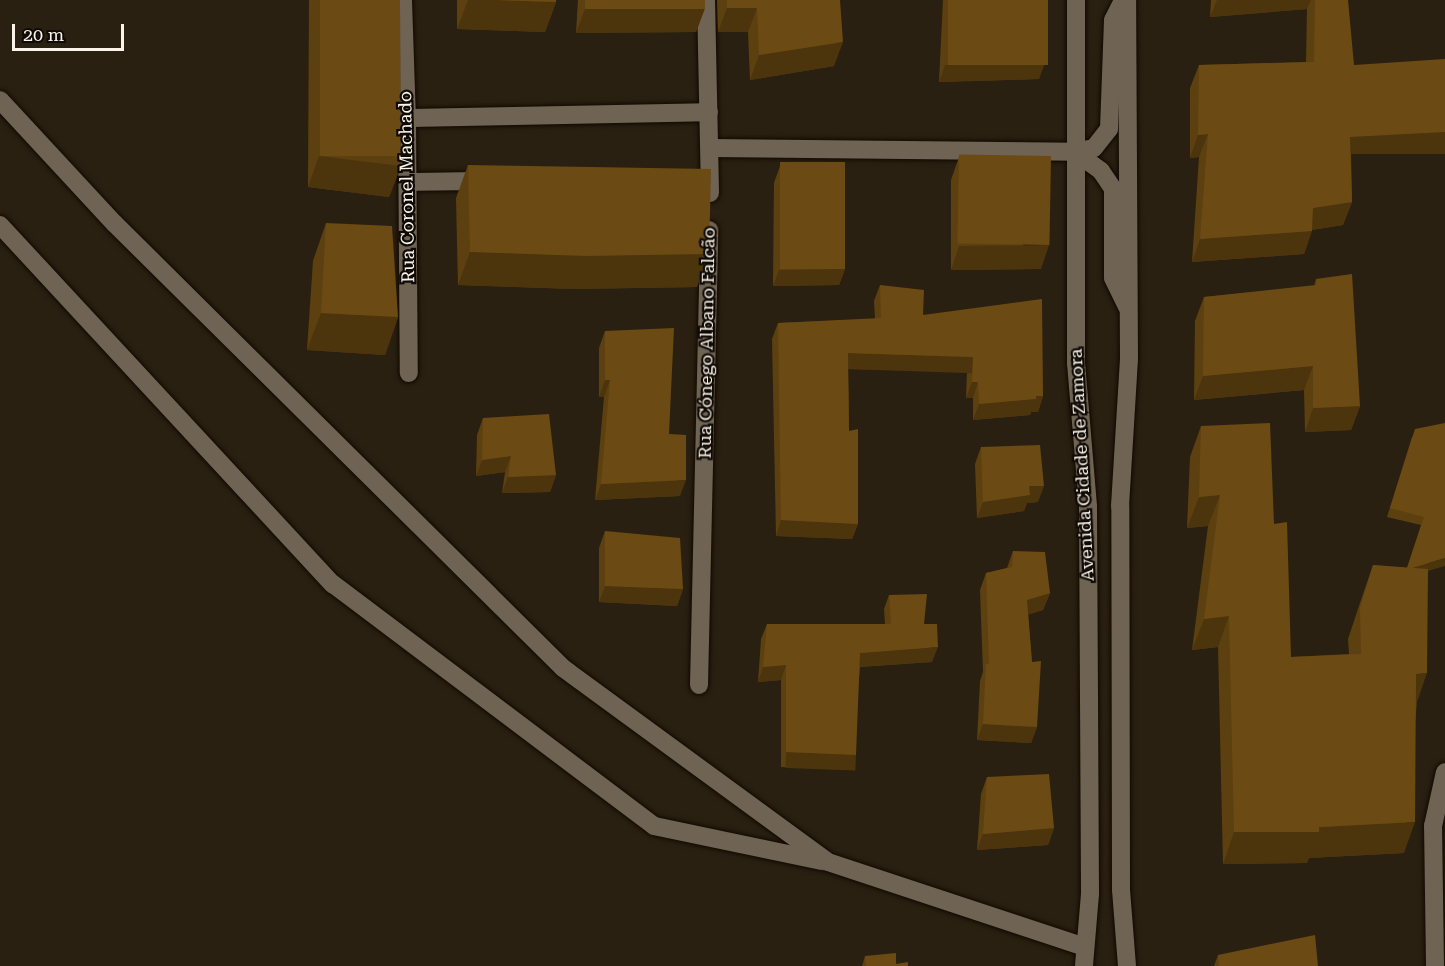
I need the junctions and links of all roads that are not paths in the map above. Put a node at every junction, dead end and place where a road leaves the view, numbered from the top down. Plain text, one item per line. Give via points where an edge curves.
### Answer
1 (403, 0) edge
2 (706, 0) edge
3 (1076, 0) edge
4 (1125, 0) edge
5 (0, 100) edge
6 (709, 112) junction
7 (407, 118) junction
8 (711, 148) junction
9 (1075, 152) junction
10 (687, 178) edge
11 (710, 178) junction
12 (501, 181) edge
13 (408, 182) junction
14 (0, 225) edge
15 (1129, 313) junction
16 (409, 373) dead end
17 (699, 685) dead end
18 (1445, 772) edge
19 (828, 862) junction
20 (1085, 947) junction
21 (1084, 966) edge
22 (1127, 966) edge
23 (1434, 966) edge

1 - 7 street, Rua Coronel Machado
2 - 6 street, Rua Cónego Albano Falcão
3 - 9 street, Avenida Cidade de Zamora
4 - 9 street via 1113,20 1109,129 1094,148
4 - 15 street, Avenida Cidade de Zamora
5 - 19 street via 114,223 563,668
6 - 7 street
6 - 8 street, Rua Cónego Albano Falcão
7 - 13 street, Rua Coronel Machado
8 - 9 street
8 - 11 street, Rua Cónego Albano Falcão
9 - 15 street via 1101,171 1113,189 1113,278
9 - 20 street, Avenida Cidade de Zamora via 1076,363 1088,507 1090,894
10 - 11 street
11 - 17 street, Rua Cónego Albano Falcão
12 - 13 street
13 - 16 street, Rua Coronel Machado
14 - 19 street via 333,584 654,826
15 - 22 street, Avenida Cidade de Zamora via 1130,359 1120,506 1121,890
18 - 23 street via 1433,826
19 - 20 street
20 - 21 street, Avenida Cidade de Zamora

